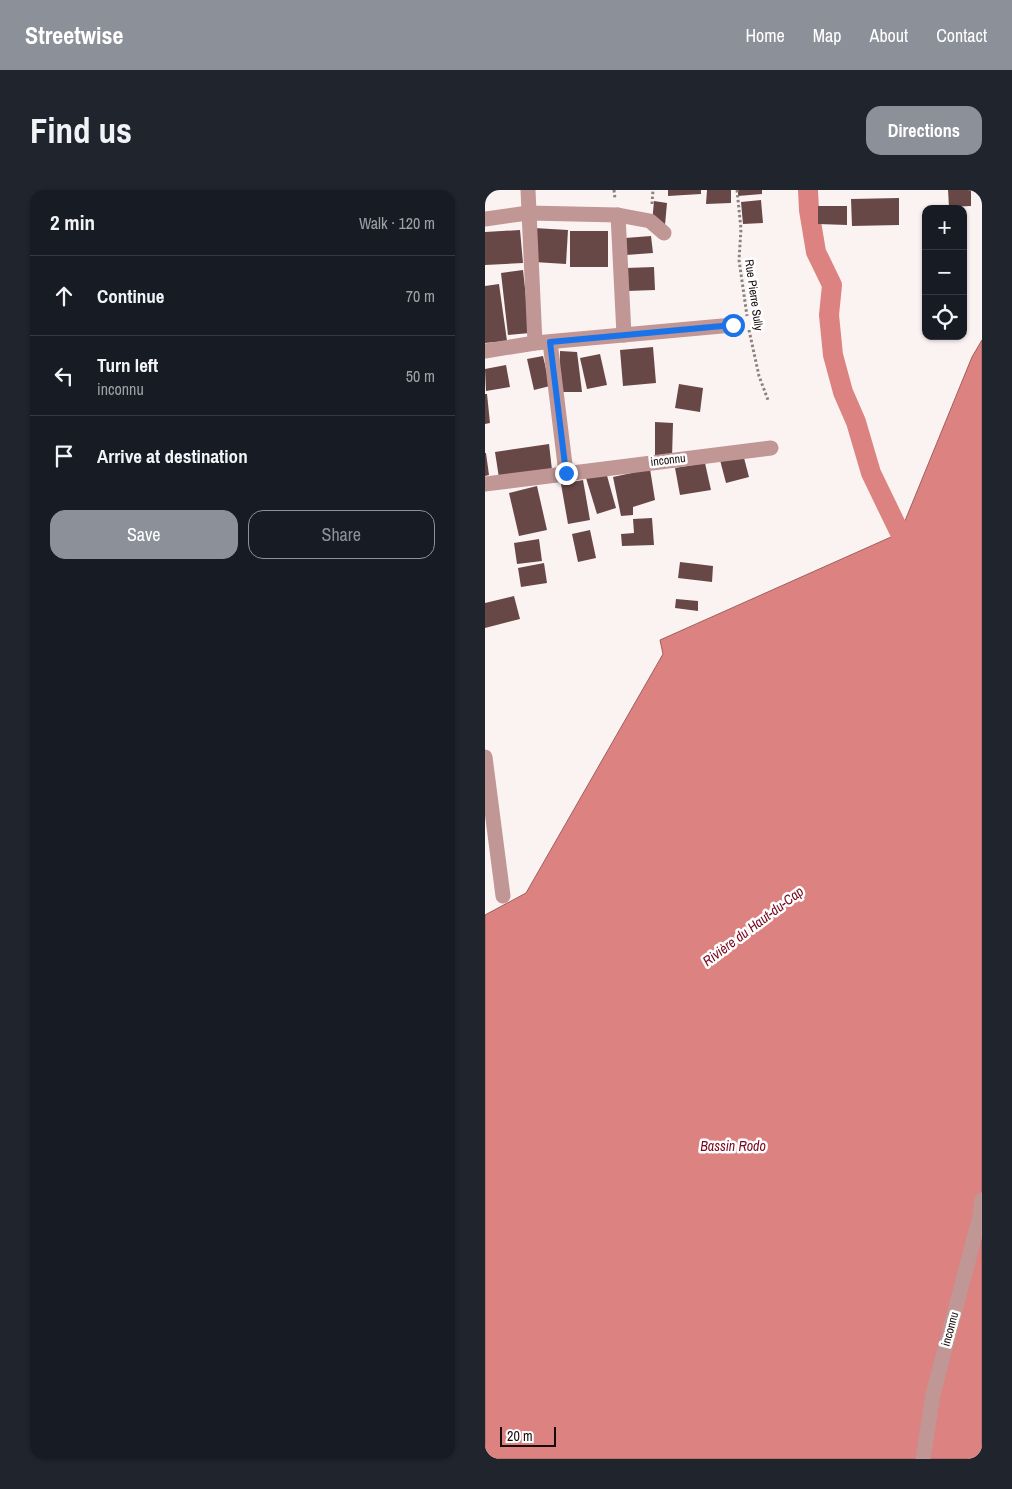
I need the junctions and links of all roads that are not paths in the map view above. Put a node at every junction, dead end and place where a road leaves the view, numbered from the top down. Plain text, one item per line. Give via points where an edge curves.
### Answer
1 (528, 190) edge
2 (528, 213) junction
3 (618, 215) junction
4 (485, 219) edge
5 (664, 233) dead end
6 (733, 325) dead end
7 (624, 335) junction
8 (542, 342) junction
9 (485, 351) edge
10 (771, 448) dead end
11 (566, 473) junction
12 (485, 484) edge
13 (485, 757) edge
14 (503, 896) dead end
15 (982, 1200) edge
16 (923, 1459) edge

1 - 2 street
2 - 3 street
2 - 4 street
2 - 8 street
3 - 5 street via 650,221
3 - 7 street
6 - 7 street
7 - 8 street
8 - 9 street
8 - 11 street
10 - 11 street, inconnu
11 - 12 street, inconnu
13 - 14 street
15 - 16 street, inconnu via 933,1394

